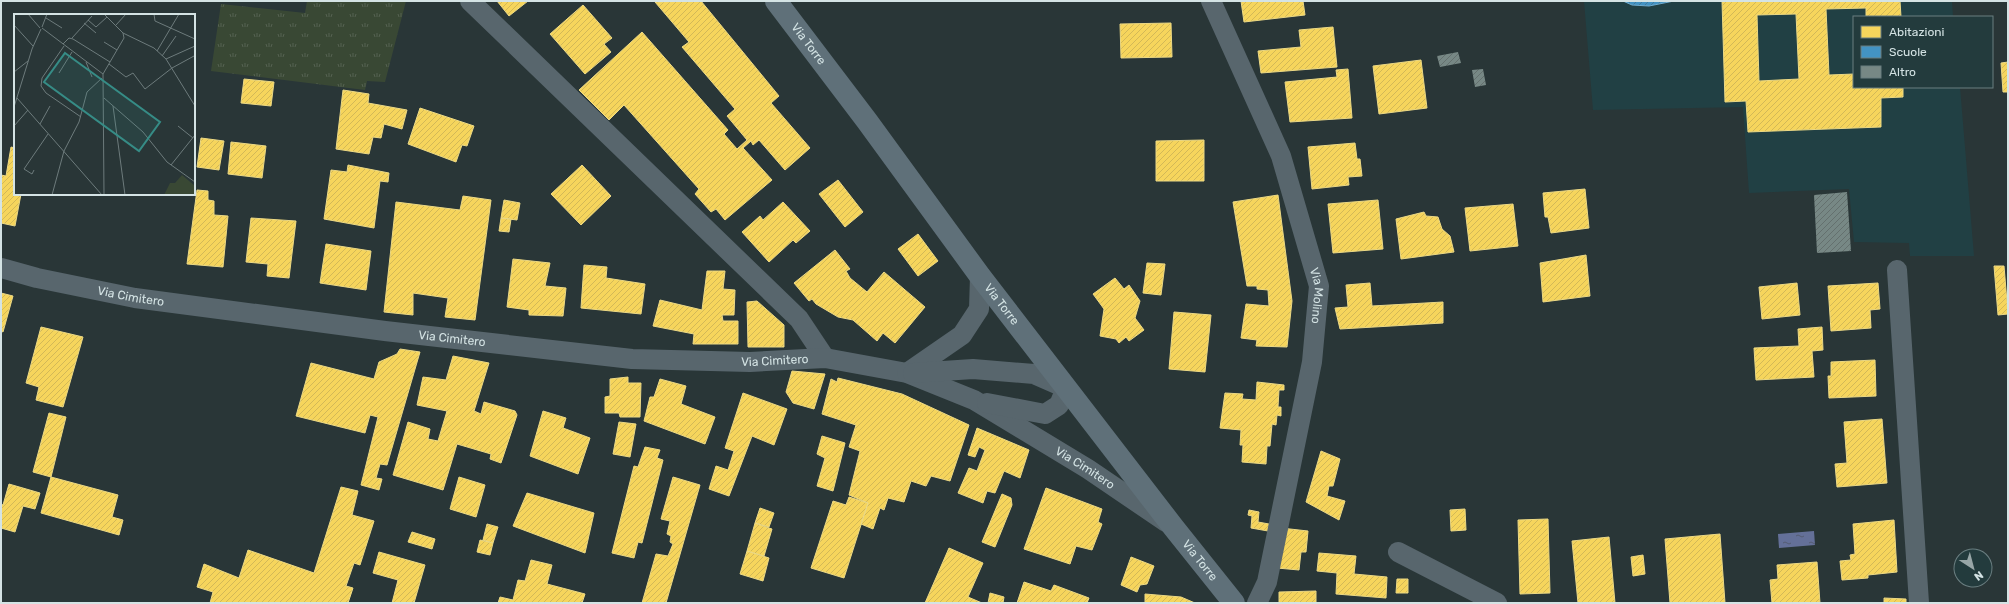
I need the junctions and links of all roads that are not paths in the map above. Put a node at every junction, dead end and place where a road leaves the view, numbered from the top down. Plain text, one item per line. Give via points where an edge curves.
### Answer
1 (470, 1) edge
2 (776, 1) edge
3 (1211, 1) edge
4 (1, 268) edge
5 (1897, 270) dead end
6 (980, 276) junction
7 (825, 358) junction
8 (907, 373) junction
9 (1066, 388) junction
10 (974, 400) junction
11 (1174, 528) junction
12 (1398, 552) dead end
13 (1234, 603) edge
14 (1257, 603) edge
15 (1497, 603) edge
16 (1919, 603) edge

1 - 7 street via 799,320
2 - 6 main road, Via Torre
3 - 14 street, Via Molino via 1280,156 1319,286 1312,362 1267,582
4 - 7 street, Via Cimitero via 135,298 385,331 632,359 750,362
5 - 16 street
6 - 8 street via 979,309 962,336
6 - 9 main road, Via Torre
7 - 8 street, Via Cimitero
8 - 9 street, Via Cimitero via 973,370 1034,374
8 - 10 street, Via Cimitero
9 - 10 street, Via Cimitero via 1059,405 1045,414
9 - 11 main road, Via Torre
10 - 11 street, Via Cimitero via 1088,469
11 - 13 main road, Via Torre
12 - 15 street

